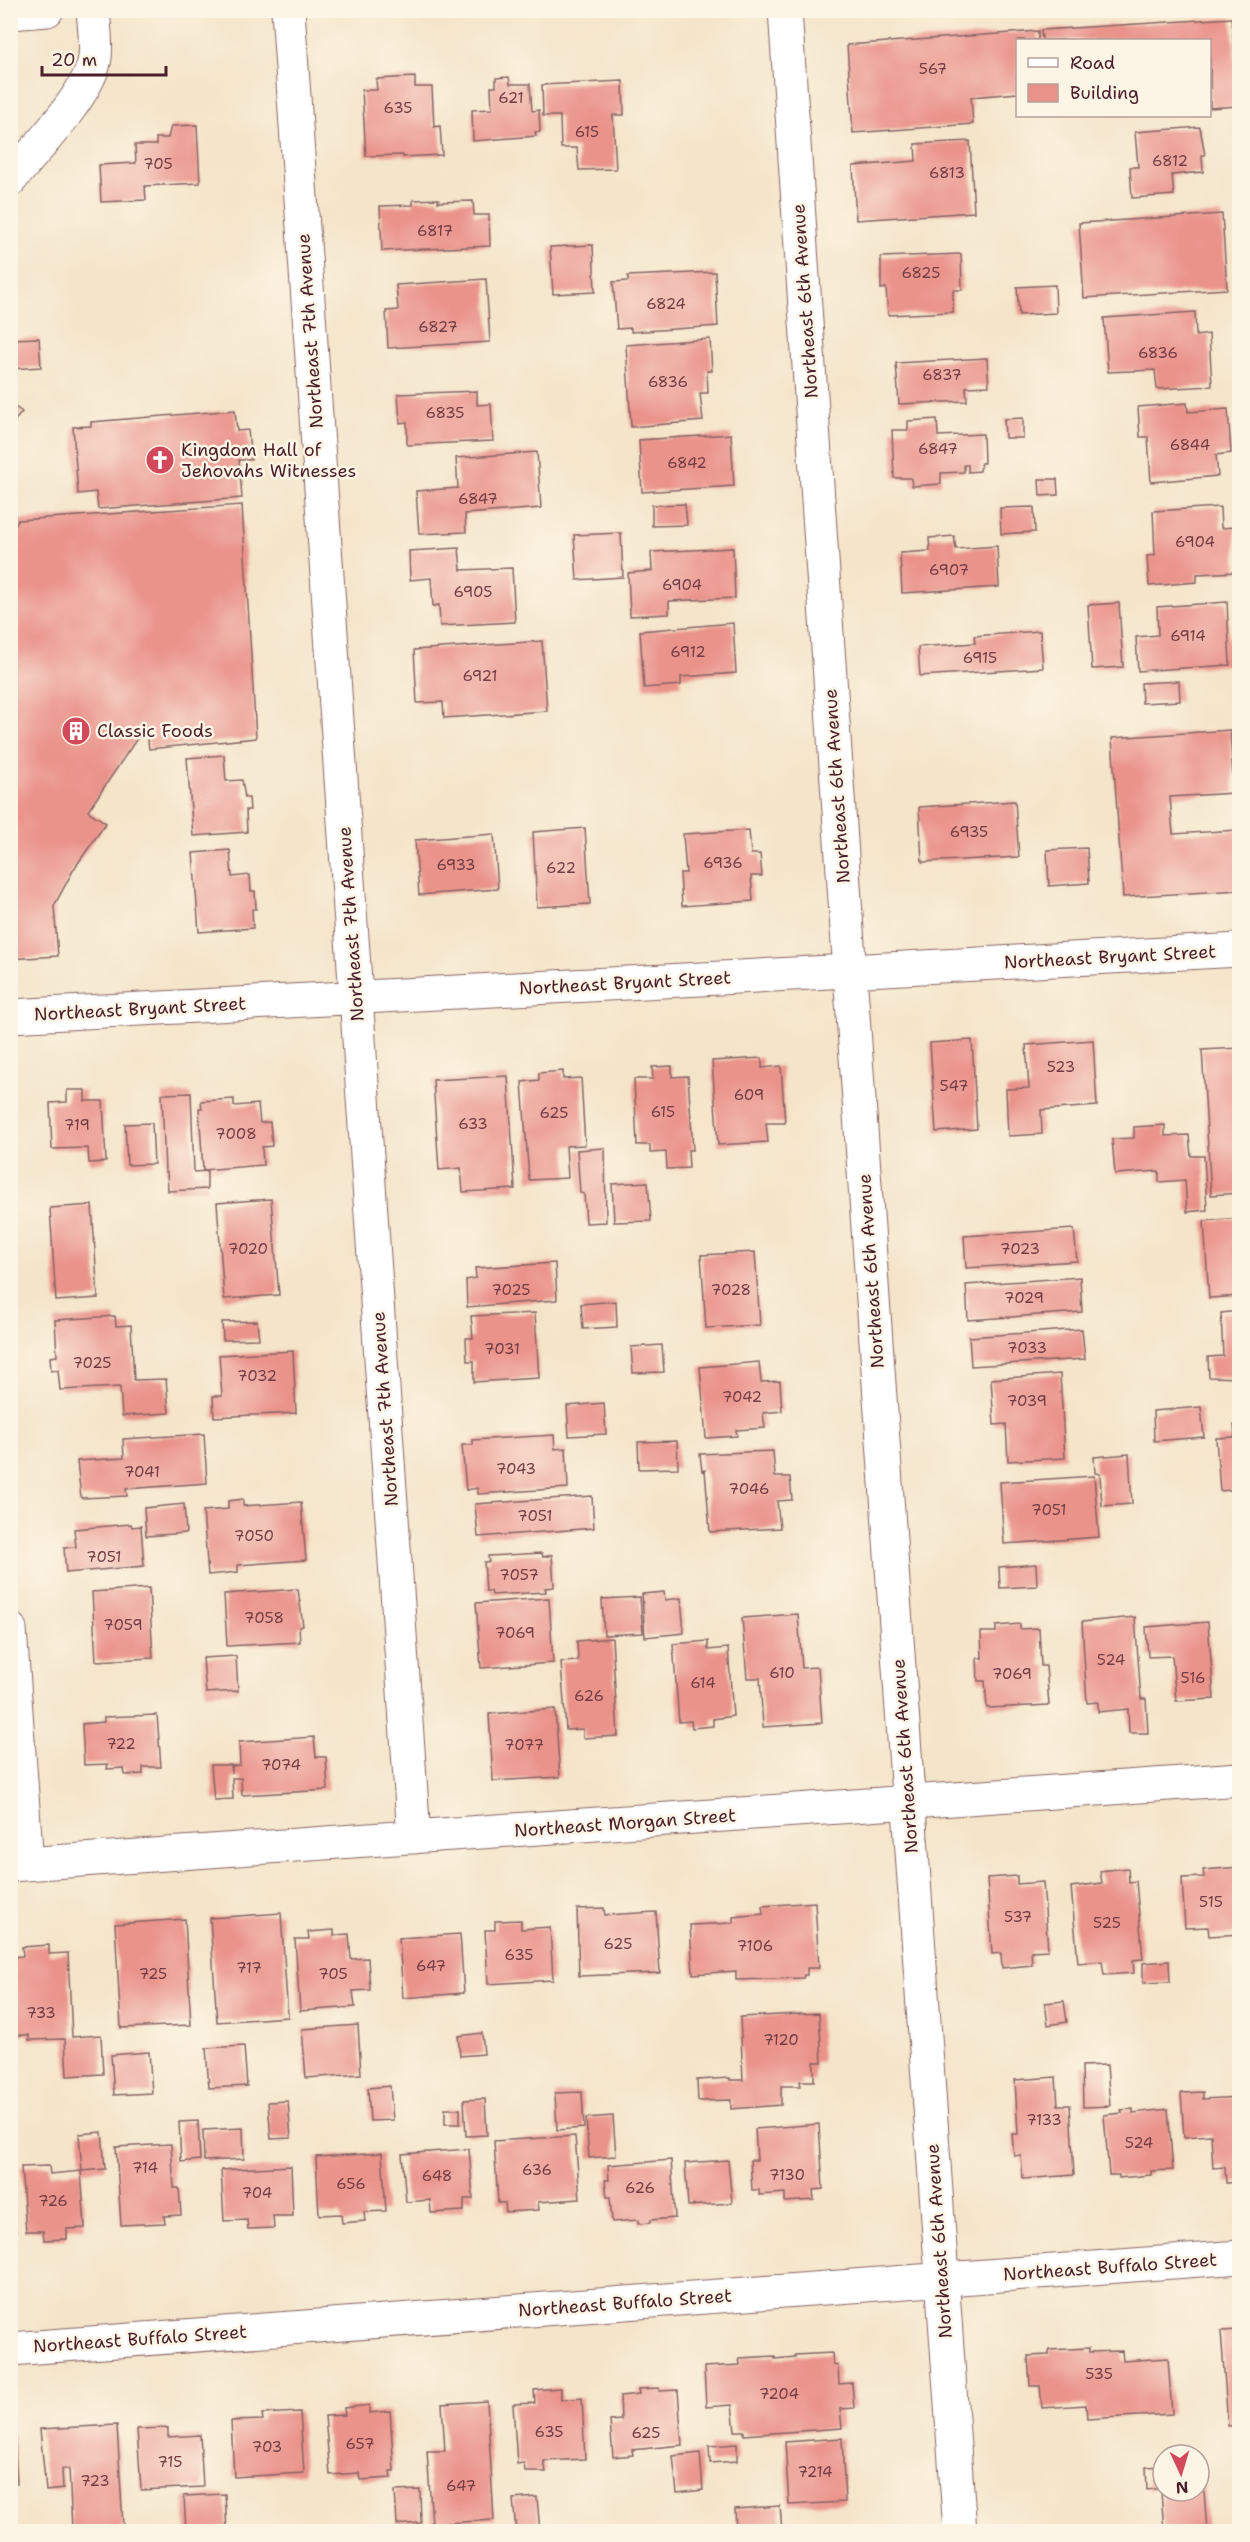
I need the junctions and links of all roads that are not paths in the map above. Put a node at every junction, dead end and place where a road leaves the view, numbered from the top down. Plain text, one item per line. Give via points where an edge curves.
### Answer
1 (47, 10) edge
2 (93, 10) edge
3 (288, 10) edge
4 (785, 10) edge
5 (10, 13) edge
6 (10, 180) edge
7 (1239, 950) edge
8 (850, 971) junction
9 (356, 998) junction
10 (10, 1016) edge
11 (10, 1629) edge
12 (1239, 1779) edge
13 (908, 1803) junction
14 (414, 1837) junction
15 (19, 1865) edge
16 (1239, 2257) edge
17 (942, 2279) junction
18 (10, 2349) edge
19 (960, 2532) edge

1 - 5 street
2 - 6 street via 95,57 90,75 81,92
3 - 9 street, Northeast 7th Avenue
4 - 8 street, Northeast 6th Avenue
7 - 8 street, Northeast Bryant Street
8 - 9 street, Northeast Bryant Street
8 - 13 street, Northeast 6th Avenue
9 - 10 street, Northeast Bryant Street
9 - 14 street, Northeast 7th Avenue
11 - 15 street
12 - 13 street, Northeast Morgan Street
13 - 14 street, Northeast Morgan Street
13 - 17 street, Northeast 6th Avenue
14 - 15 street, Northeast Morgan Street
16 - 17 street, Northeast Buffalo Street
17 - 18 street, Northeast Buffalo Street
17 - 19 street, Northeast 6th Avenue

